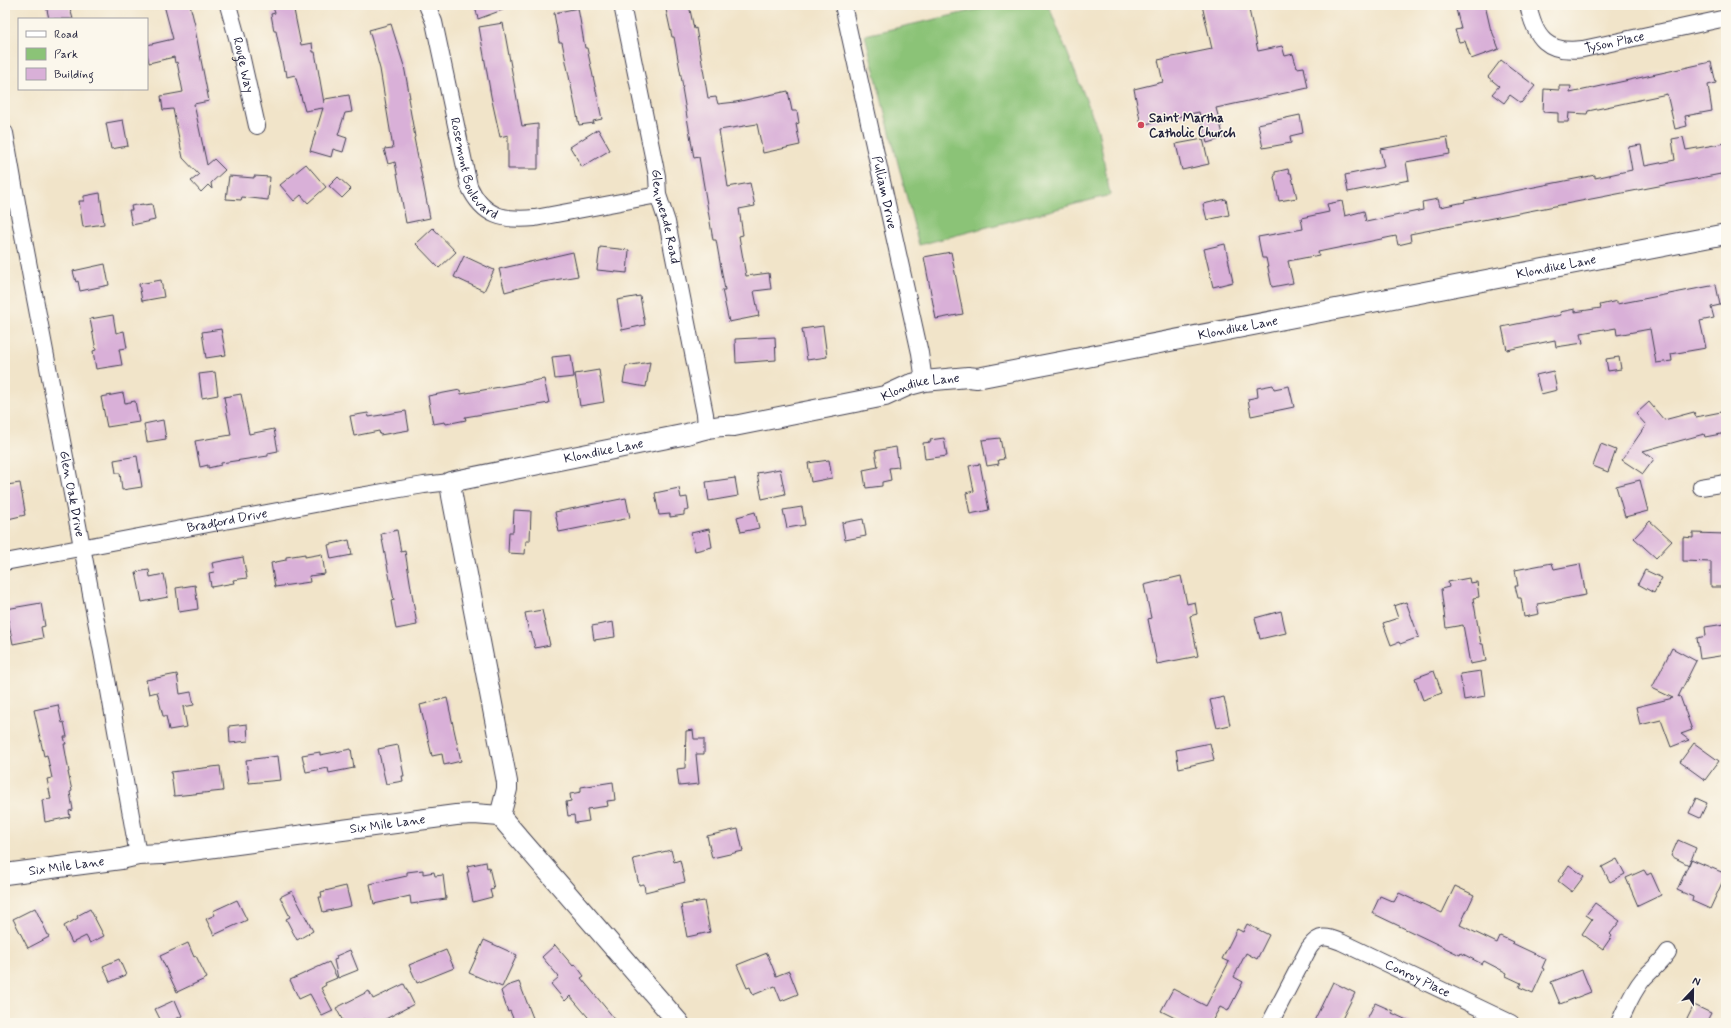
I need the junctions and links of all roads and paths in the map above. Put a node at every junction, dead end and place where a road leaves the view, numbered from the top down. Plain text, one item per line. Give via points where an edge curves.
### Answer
1 (228, 5) edge
2 (428, 5) edge
3 (622, 5) edge
4 (843, 5) edge
5 (1528, 5) edge
6 (1726, 18) edge
7 (257, 126) dead end
8 (5, 132) edge
9 (658, 195) junction
10 (1726, 234) edge
11 (924, 381) junction
12 (706, 427) junction
13 (450, 482) junction
14 (1726, 483) edge
15 (1701, 487) dead end
16 (82, 547) junction
17 (5, 562) edge
18 (500, 816) junction
19 (138, 855) junction
20 (5, 874) edge
21 (1668, 952) dead end
22 (679, 1023) edge
23 (1270, 1023) edge
24 (1511, 1023) edge
25 (1619, 1023) edge

1 - 7 street, Rouge Way
2 - 9 street, Rosemont Boulevard via 434,22 469,186 488,212 516,220
3 - 9 street, Glenmeade Road via 657,176
4 - 11 street, Pulliam Drive
5 - 6 street, Tyson Place via 1535,29 1541,37 1556,48 1566,50 1583,49
8 - 16 street, Glen Oak Drive
9 - 12 street, Glenmeade Road via 668,230
10 - 11 street, Klondike Lane via 977,378
11 - 12 street, Klondike Lane via 885,396 734,426
12 - 13 street, Klondike Lane via 686,434
13 - 16 street, Bradford Drive via 424,484
13 - 18 street via 507,782
14 - 15 street
16 - 17 street, Bradford Drive
16 - 19 street, Glen Oak Drive
18 - 19 street, Six Mile Lane via 456,815 162,854
18 - 22 street
19 - 20 street, Six Mile Lane
21 - 25 street via 1636,989
23 - 24 street, Conroy Place via 1309,948 1315,940 1323,938 1341,942

